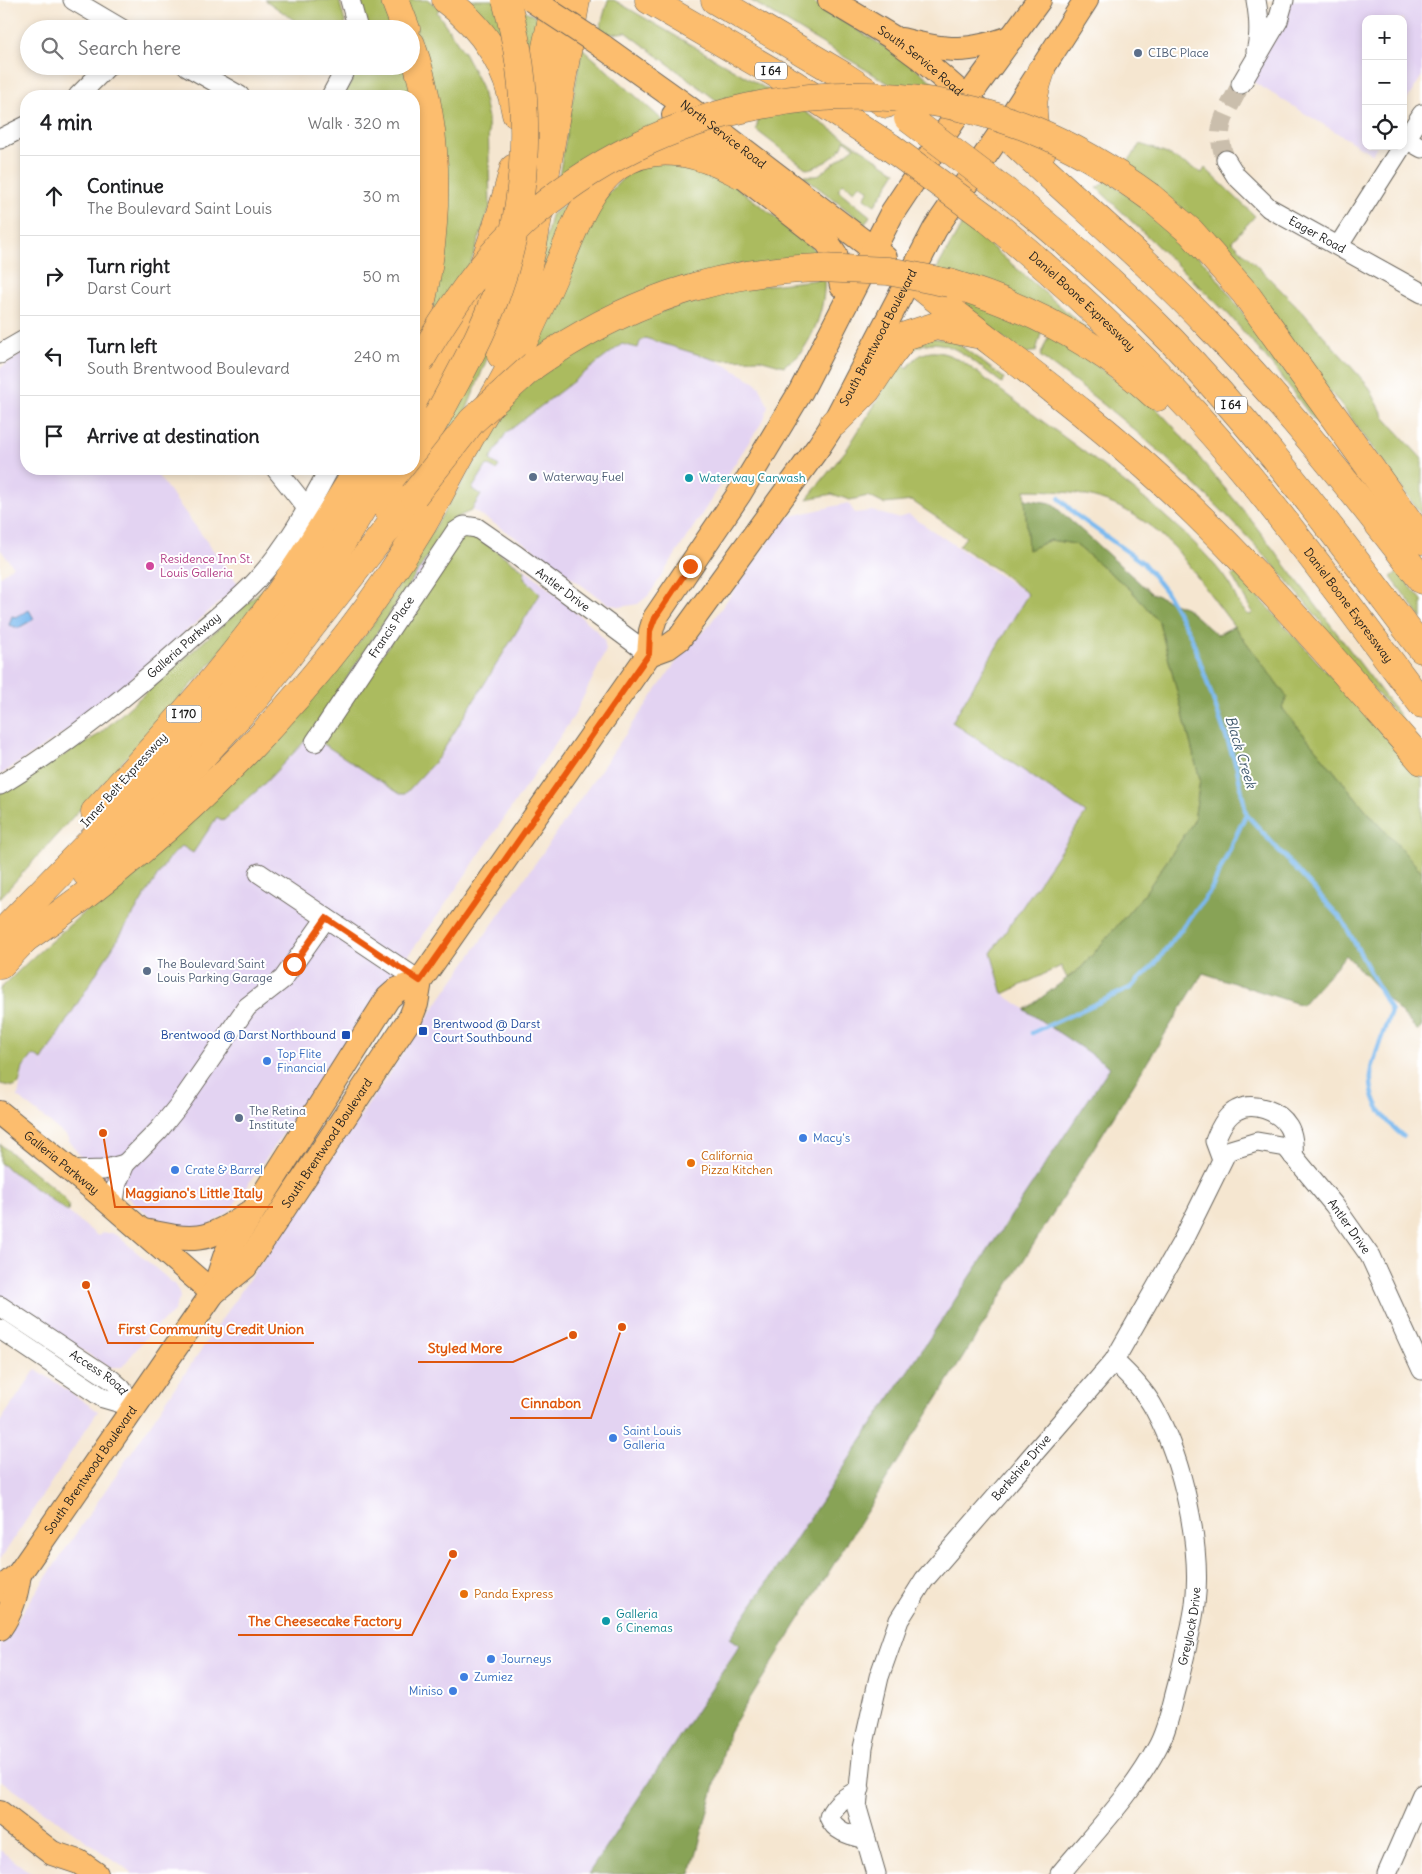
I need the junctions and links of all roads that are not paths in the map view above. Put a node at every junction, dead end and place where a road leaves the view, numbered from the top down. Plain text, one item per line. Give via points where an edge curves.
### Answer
1 (73, 0) edge
2 (350, 0) edge
3 (395, 0) edge
4 (446, 0) edge
5 (506, 0) edge
6 (532, 0) edge
7 (556, 0) edge
8 (576, 0) edge
9 (649, 0) edge
10 (715, 0) edge
11 (830, 0) edge
12 (1039, 0) edge
13 (1086, 0) edge
14 (1256, 0) edge
15 (1284, 0) edge
16 (107, 20) edge
17 (356, 20) edge
18 (403, 20) edge
19 (892, 37) junction
20 (1012, 37) junction
21 (1251, 66) junction
22 (1041, 71) junction
23 (642, 74) junction
24 (99, 75) edge
25 (203, 75) edge
26 (342, 75) edge
27 (420, 75) edge
28 (1242, 84) tunnel mouth
29 (84, 90) edge
30 (229, 90) edge
31 (334, 90) edge
32 (968, 99) junction
33 (1422, 114) edge
34 (20, 129) edge
35 (1002, 131) junction
36 (0, 139) edge
37 (1408, 144) edge
38 (1226, 160) tunnel mouth
39 (516, 163) junction
40 (740, 174) junction
41 (1061, 184) junction
42 (1339, 245) junction
43 (873, 248) junction
44 (908, 276) junction
45 (1422, 293) edge
46 (420, 306) edge
47 (841, 312) junction
48 (984, 337) junction
49 (20, 342) edge
50 (0, 354) edge
51 (420, 361) edge
52 (426, 417) edge
53 (834, 422) junction
54 (420, 438) edge
55 (466, 445) junction
56 (1224, 448) junction
57 (281, 475) edge
58 (326, 475) edge
59 (382, 475) edge
60 (404, 475) edge
61 (350, 480) edge
62 (307, 508) junction
63 (477, 528) joint
64 (1422, 540) edge
65 (1422, 580) edge
66 (306, 636) junction
67 (1422, 649) edge
68 (649, 654) junction
69 (1422, 704) edge
70 (315, 742) dead end
71 (1422, 761) edge
72 (0, 785) edge
73 (259, 873) dead end
74 (0, 917) edge
75 (326, 918) junction
76 (13, 936) edge
77 (0, 964) edge
78 (420, 981) junction
79 (0, 1113) edge
80 (1224, 1155) junction
81 (1293, 1156) junction
82 (125, 1164) junction
83 (72, 1171) junction
84 (113, 1206) junction
85 (253, 1210) junction
86 (141, 1231) junction
87 (213, 1293) junction
88 (0, 1306) edge
89 (0, 1329) edge
90 (1114, 1361) junction
91 (1422, 1370) edge
92 (134, 1407) junction
93 (19, 1574) junction
94 (0, 1590) edge
95 (0, 1628) edge
96 (860, 1789) junction
97 (1422, 1794) edge
98 (0, 1813) edge
99 (866, 1839) junction
100 (52, 1853) junction
101 (64, 1874) edge
102 (96, 1874) edge
103 (876, 1874) edge
104 (1060, 1874) edge
105 (1387, 1874) edge

1 - 16 street
2 - 17 street
3 - 18 highway
4 - 39 highway via 474,23 500,60 512,88 516,113
5 - 52 highway, bridge via 515,33 523,91 523,152 511,244 492,304
6 - 23 main road, North Service Road, bridge
7 - 39 highway via 535,99
8 - 55 highway via 528,265 506,341
9 - 56 highway, Daniel Boone Expressway / I 64, bridge via 792,83 890,147 988,219 1124,340
10 - 67 highway, I 64, bridge via 908,118 1006,192 1100,272 1171,340 1295,482
11 - 19 main road, South Service Road
12 - 20 main road
13 - 22 main road, South Brentwood Boulevard
14 - 21 street via 1259,41
15 - 21 street via 1278,21
19 - 20 main road via 960,50
19 - 32 main road, South Service Road
20 - 32 main road
21 - 28 street
22 - 35 main road, South Brentwood Boulevard
22 - 41 highway via 1034,92 1032,116 1044,155
23 - 40 main road via 673,115
23 - 43 main road, North Service Road
24 - 29 street
25 - 30 street
26 - 31 street
27 - 46 highway via 431,132 434,187 429,265
32 - 35 main road, South Service Road
32 - 43 main road via 892,213
33 - 37 street
34 - 36 street
35 - 41 highway
35 - 44 main road, South Brentwood Boulevard via 934,229
37 - 42 street
38 - 42 street, Eager Road via 1236,176 1269,208
39 - 52 highway via 494,238
40 - 47 main road via 827,242 840,270
40 - 55 highway via 701,156 682,151 661,151 638,156 618,166 603,180 577,224 507,374
41 - 65 highway via 1175,291 1262,382
42 - 45 street, Eager Road
43 - 44 main road, North Service Road
43 - 47 main road
44 - 48 highway
44 - 53 main road, South Brentwood Boulevard
47 - 68 main road via 801,391 655,618 650,631
48 - 53 highway via 936,326 906,336 894,348 867,390
48 - 71 highway via 1122,446 1204,521 1300,620
49 - 50 street
51 - 64 highway, bridge via 477,273 524,223 609,161 660,136 703,119 785,101 847,96 904,98 951,106 1002,119 1048,137 1100,164 1150,197 1191,232 1239,285
52 - 54 highway
53 - 68 main road, South Brentwood Boulevard via 679,639
55 - 76 highway via 398,565 340,646 302,690 240,757 152,840 89,893
56 - 66 highway, bridge via 1082,340 1030,312 949,283 888,271 820,268 753,273 699,284 598,325 534,366 472,421
56 - 69 highway, Daniel Boone Expressway / I 64
57 - 62 street
58 - 62 street, Galleria Parkway
59 - 76 highway via 325,570 255,665
60 - 66 highway
61 - 74 highway, Inner Belt Expressway / I 170 via 295,571 230,659
62 - 72 street, Galleria Parkway via 257,580 86,729
63 - 68 street, Antler Drive
63 - 70 street, Francis Place via 464,526 455,532
66 - 76 highway via 227,730
68 - 78 main road, South Brentwood Boulevard
73 - 75 street
75 - 78 street
75 - 82 street via 283,979 247,1007 159,1130
76 - 77 highway
78 - 85 main road, South Brentwood Boulevard via 397,990 388,998
78 - 87 main road, South Brentwood Boulevard via 411,1017 245,1267
79 - 83 main road, Galleria Parkway
80 - 81 street, Antler Drive via 1257,1142 1286,1147
80 - 81 street via 1215,1141 1221,1126 1236,1110 1250,1106 1277,1115 1289,1126
80 - 90 street, Berkshire Drive via 1182,1242
81 - 91 street, Antler Drive via 1334,1205 1370,1256
82 - 83 street via 103,1170
82 - 84 street
83 - 84 main road, Galleria Parkway
84 - 86 main road, Galleria Parkway
85 - 86 main road via 231,1226 207,1237 190,1240
85 - 87 main road, South Brentwood Boulevard via 221,1263
86 - 87 main road, Galleria Parkway
87 - 92 main road, South Brentwood Boulevard
88 - 92 street, Access Road via 112,1380
89 - 92 street, Access Road via 104,1398
90 - 96 street, Berkshire Drive via 924,1580 899,1620 879,1677 867,1729
90 - 104 street, Greylock Drive via 1135,1380 1155,1410 1177,1461 1190,1514 1195,1604 1186,1651 1158,1747 1120,1803
92 - 93 main road, South Brentwood Boulevard
93 - 94 main road, South Brentwood Boulevard
93 - 95 main road, South Brentwood Boulevard via 16,1596
96 - 99 street, Berkshire Drive via 857,1808
96 - 99 street via 843,1798 829,1817 832,1826
97 - 105 street
98 - 100 main road
99 - 103 street, Berkshire Drive
100 - 101 main road
100 - 102 main road via 79,1862

